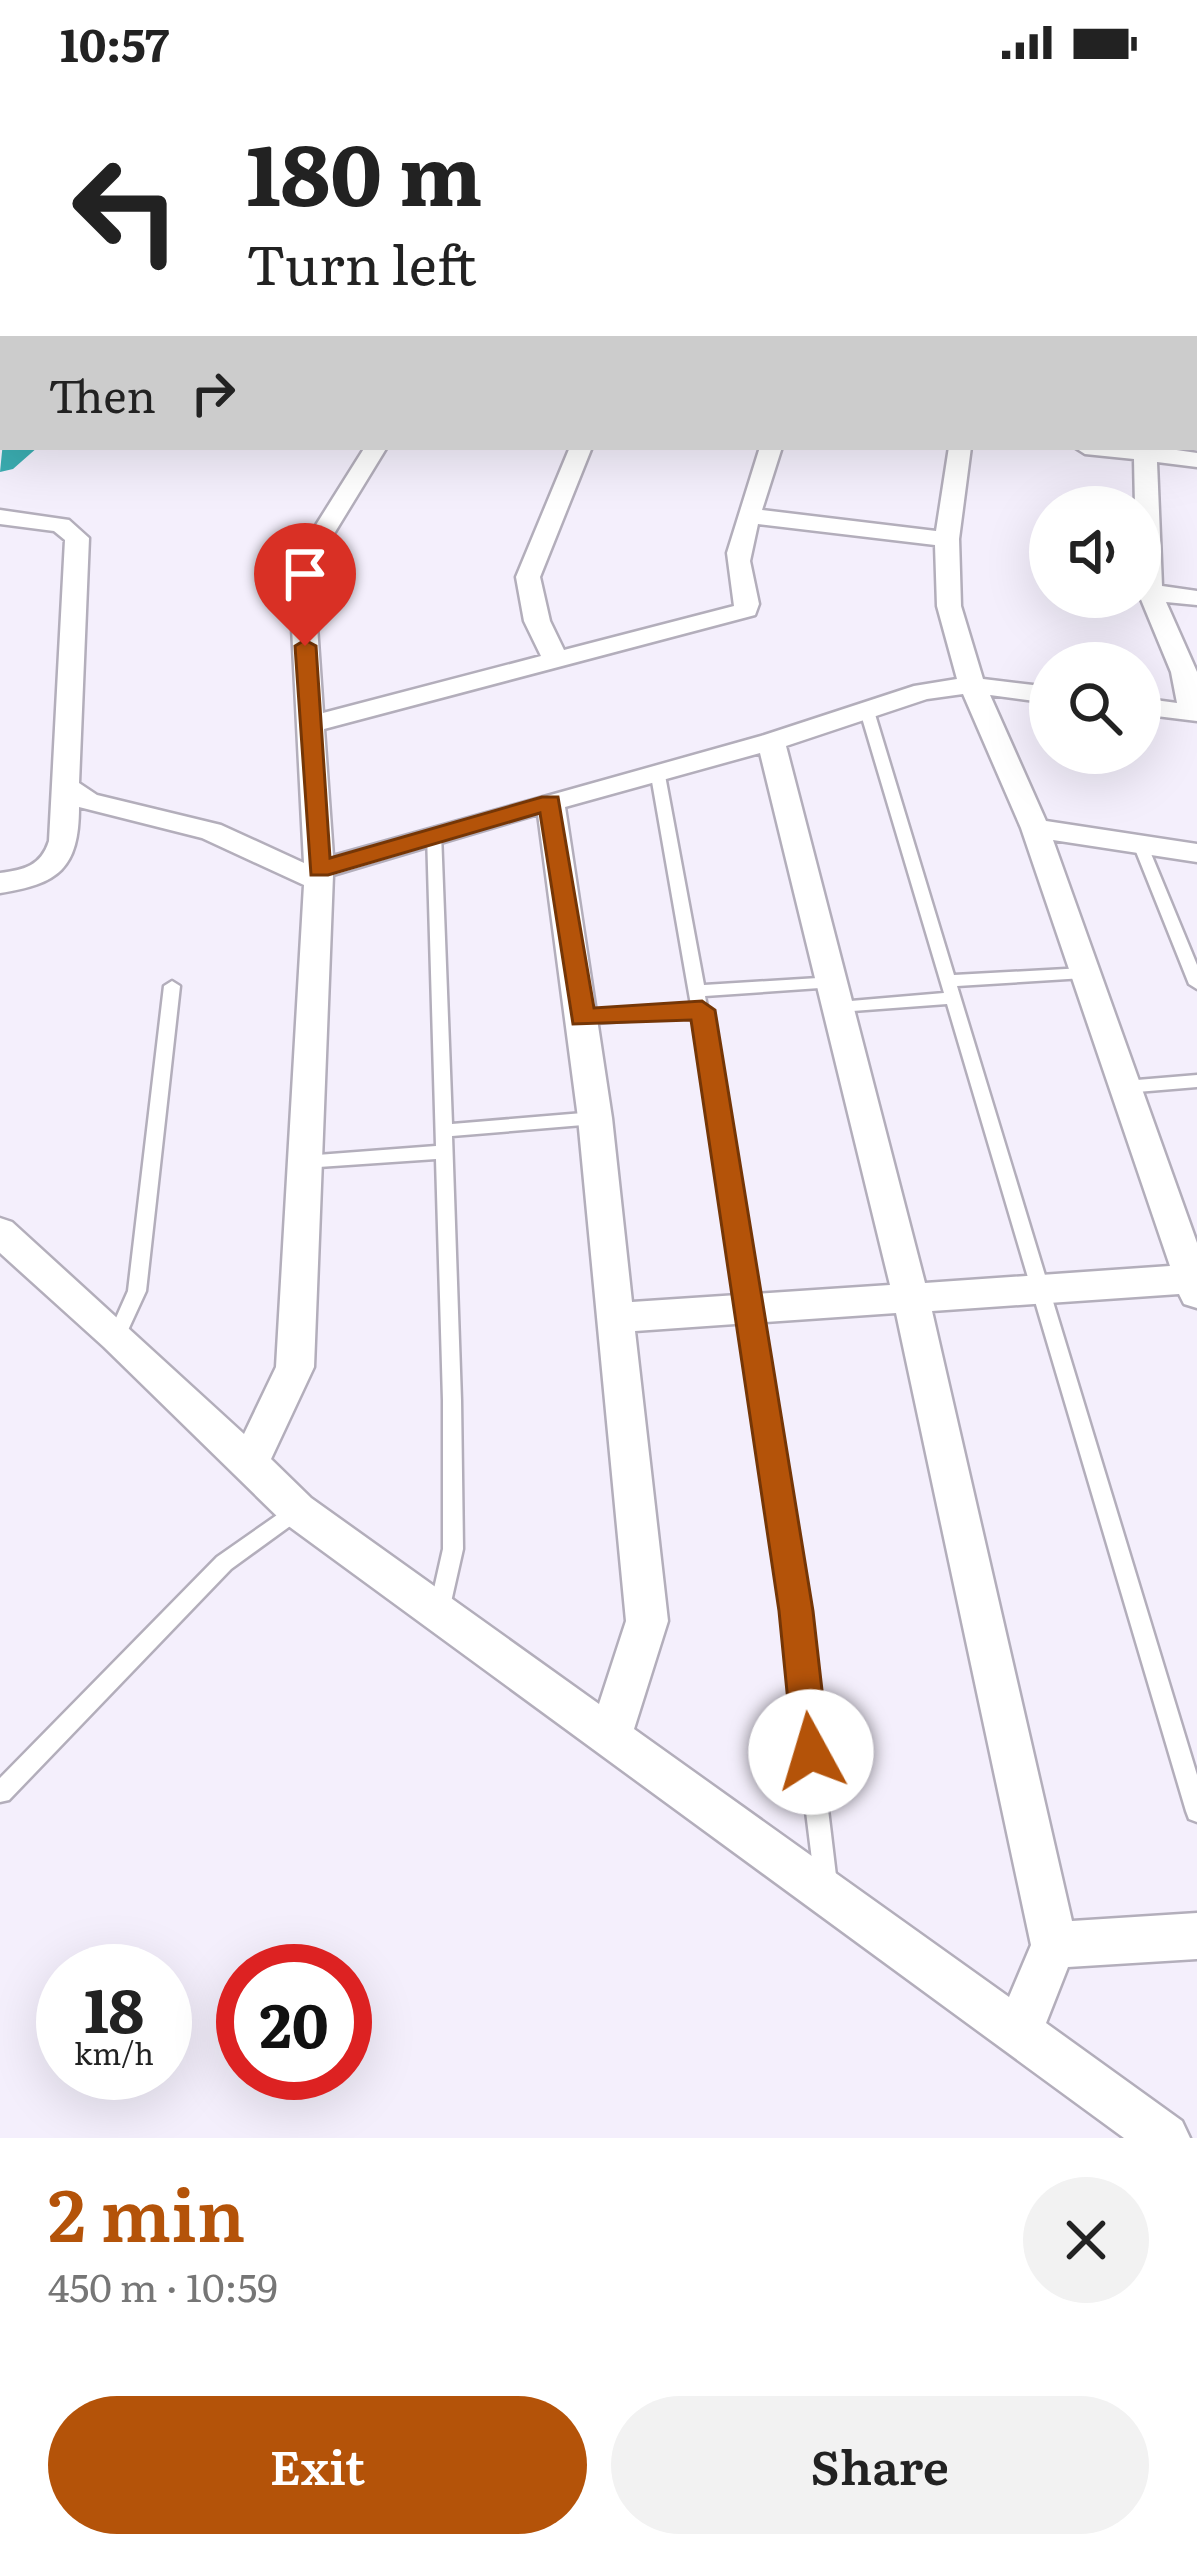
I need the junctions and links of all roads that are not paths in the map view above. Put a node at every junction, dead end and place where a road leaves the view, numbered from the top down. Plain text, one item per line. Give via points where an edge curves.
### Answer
1 (374, 450) edge
2 (580, 450) edge
3 (769, 450) edge
4 (952, 450) edge
5 (1145, 450) edge
6 (1197, 460) edge
7 (1146, 486) edge
8 (752, 517) junction
9 (14, 519) edge
10 (947, 539) junction
11 (1161, 593) edge
12 (1197, 598) edge
13 (1161, 618) edge
14 (556, 662) junction
15 (972, 685) junction
16 (1029, 692) edge
17 (1161, 708) edge
18 (867, 711) junction
19 (1195, 712) edge
20 (309, 725) junction
21 (771, 742) junction
22 (657, 770) junction
23 (65, 787) junction
24 (550, 802) junction
25 (1035, 828) junction
26 (434, 833) junction
27 (1140, 844) junction
28 (1197, 853) edge
29 (319, 875) junction
30 (0, 883) edge
31 (1084, 973) junction
32 (1197, 984) edge
33 (172, 986) dead end
34 (952, 990) junction
35 (699, 991) junction
36 (836, 994) junction
37 (702, 1010) junction
38 (582, 1018) junction
39 (1197, 1081) edge
40 (1125, 1087) junction
41 (595, 1118) junction
42 (443, 1131) junction
43 (443, 1152) junction
44 (304, 1162) junction
45 (0, 1232) edge
46 (1195, 1284) edge
47 (1040, 1289) junction
48 (910, 1298) junction
49 (748, 1309) junction
50 (616, 1318) junction
51 (117, 1336) junction
52 (250, 1462) junction
53 (297, 1510) junction
54 (438, 1615) junction
55 (610, 1738) junction
56 (2, 1792) edge
57 (1197, 1811) edge
58 (826, 1894) junction
59 (1197, 1936) edge
60 (1054, 1945) junction
61 (1020, 2029) junction
62 (1165, 2138) edge

1 - 20 street via 302,568
2 - 14 street via 529,577
3 - 8 street
4 - 10 street
5 - 6 street
5 - 7 street
8 - 10 street
8 - 14 street via 736,556 746,610
9 - 23 street via 61,525 76,538
10 - 15 street via 949,606
11 - 12 street
13 - 19 street
14 - 20 street
15 - 16 street
15 - 18 street
15 - 25 street
17 - 19 street
18 - 21 street
18 - 34 lane
20 - 29 street
21 - 22 street
21 - 36 street
22 - 24 street
22 - 35 lane
23 - 29 street via 88,801 211,831
23 - 30 street via 66,843 56,862 24,881
24 - 26 street
24 - 38 street
25 - 27 street
25 - 31 street
26 - 29 street
26 - 42 lane
27 - 28 street
27 - 32 lane
29 - 44 street
31 - 34 lane
31 - 40 street
33 - 51 lane via 136,1291
34 - 36 lane
34 - 47 lane
35 - 36 lane
35 - 37 lane
36 - 48 street
37 - 38 lane
37 - 49 lane
38 - 41 street
39 - 40 lane
40 - 46 street
41 - 42 lane
41 - 50 street
42 - 43 lane
43 - 44 lane
43 - 54 lane via 453,1549
44 - 52 street via 295,1367
45 - 51 street
46 - 47 street
47 - 48 street
47 - 57 lane
48 - 49 street
48 - 60 street
49 - 50 street
49 - 58 lane via 796,1611
50 - 55 street via 647,1621
51 - 52 street
52 - 53 street
53 - 54 street
53 - 56 lane via 211,1576
54 - 55 street
55 - 58 street
58 - 61 street
59 - 60 street
60 - 61 street
61 - 62 street

